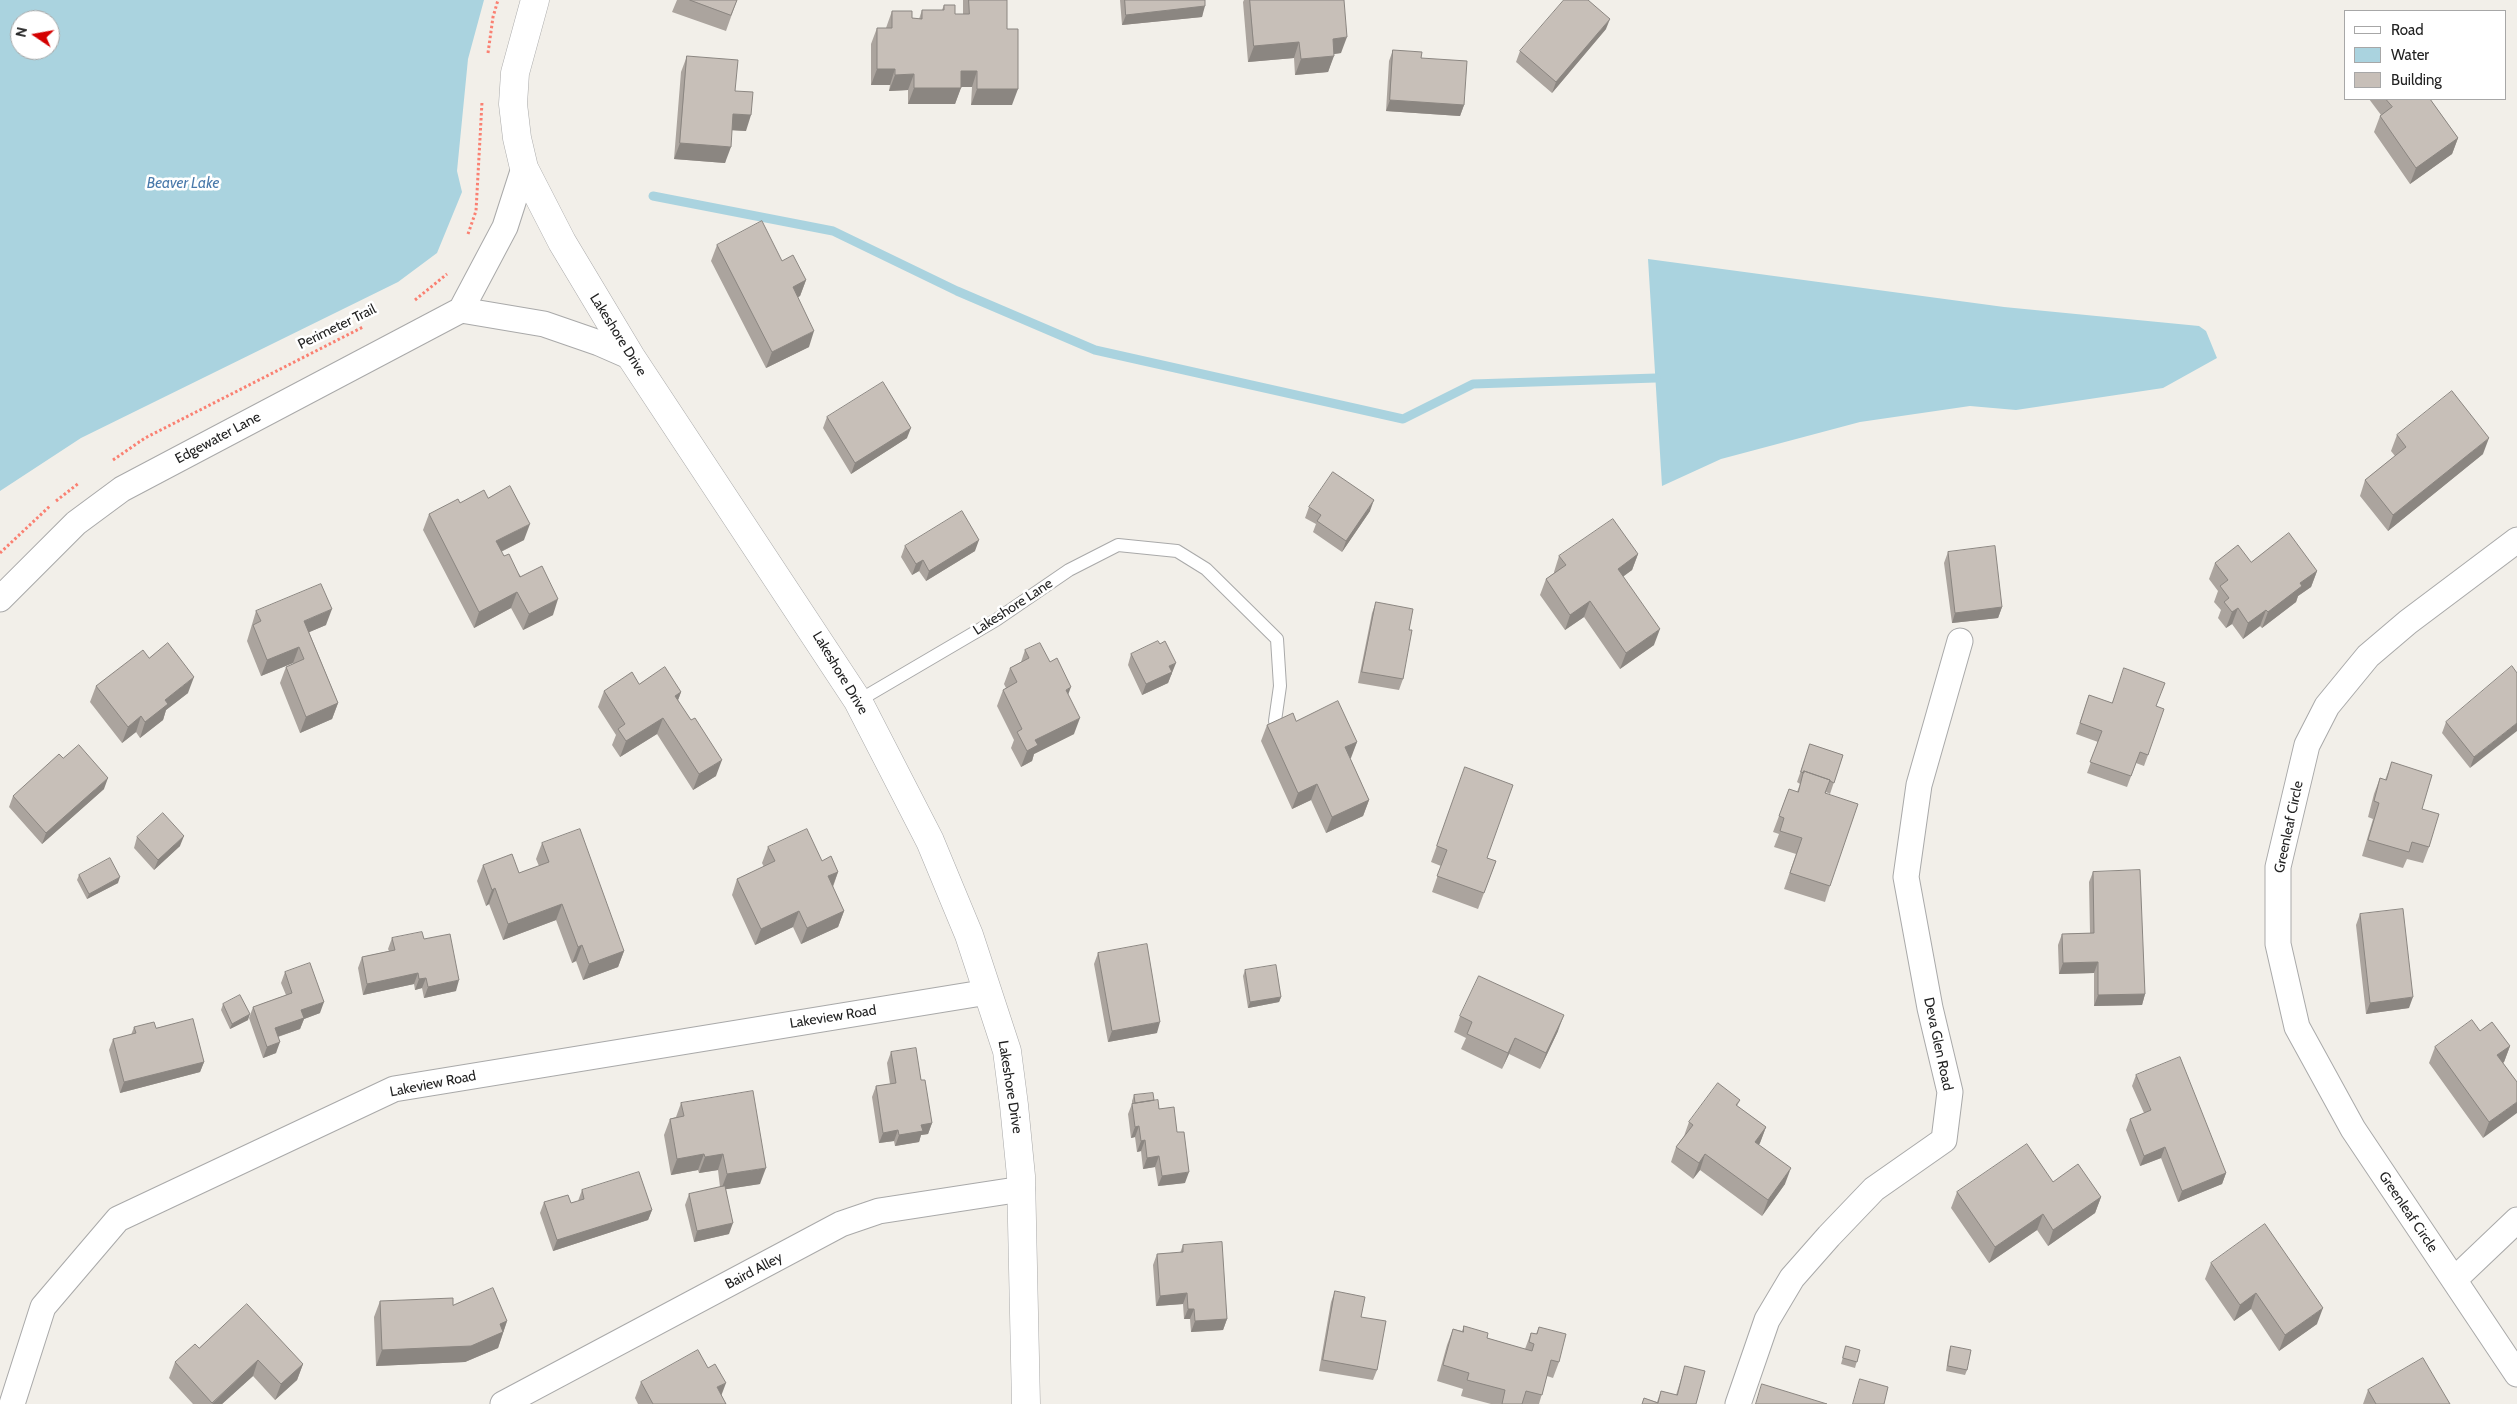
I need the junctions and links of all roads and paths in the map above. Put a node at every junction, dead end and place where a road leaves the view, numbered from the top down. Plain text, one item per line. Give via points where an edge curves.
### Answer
1 (498, 0) edge
2 (535, 0) edge
3 (488, 54) dead end
4 (482, 100) dead end
5 (524, 168) junction
6 (464, 243) dead end
7 (455, 267) dead end
8 (410, 305) dead end
9 (461, 310) junction
10 (365, 326) dead end
11 (631, 357) junction
12 (107, 464) dead end
13 (85, 479) dead end
14 (2517, 540) edge
15 (0, 553) edge
16 (0, 599) edge
17 (1960, 641) dead end
18 (858, 701) junction
19 (1275, 721) edge
20 (988, 992) junction
21 (1022, 1189) junction
22 (2517, 1220) edge
23 (2454, 1280) junction
24 (2517, 1374) edge
25 (12, 1404) edge
26 (503, 1404) edge
27 (1026, 1404) edge
28 (1738, 1404) edge

1 - 3 path
2 - 5 street, Lakeshore Drive via 515,73 513,104
4 - 6 path via 476,211
5 - 9 street via 505,227
5 - 11 street, Lakeshore Drive via 562,242
7 - 8 path
9 - 11 street via 544,324
9 - 16 street, Edgewater Lane via 122,489 76,523
10 - 12 path, Perimeter Trail via 145,438
11 - 18 street, Lakeshore Drive
13 - 15 path via 62,495
14 - 23 street, Greenleaf Circle via 2368,656 2327,706 2307,745 2278,867 2278,944 2297,1027 2353,1129
17 - 28 street, Deva Glen Road via 1919,786 1906,877 1930,1008 1950,1092 1944,1140 1874,1189 1792,1278 1767,1320
18 - 19 lane, Lakeshore Lane via 996,620 1069,570 1118,545 1177,551 1206,569 1277,639 1280,686
18 - 20 street, Lakeshore Drive via 930,841 970,935
20 - 21 street, Lakeshore Drive via 1007,1051
20 - 25 street, Lakeview Road via 394,1089 118,1219 42,1307
21 - 26 street, Baird Alley via 879,1211 841,1224
21 - 27 street, Lakeshore Drive
22 - 23 street
23 - 24 street, Greenleaf Circle

